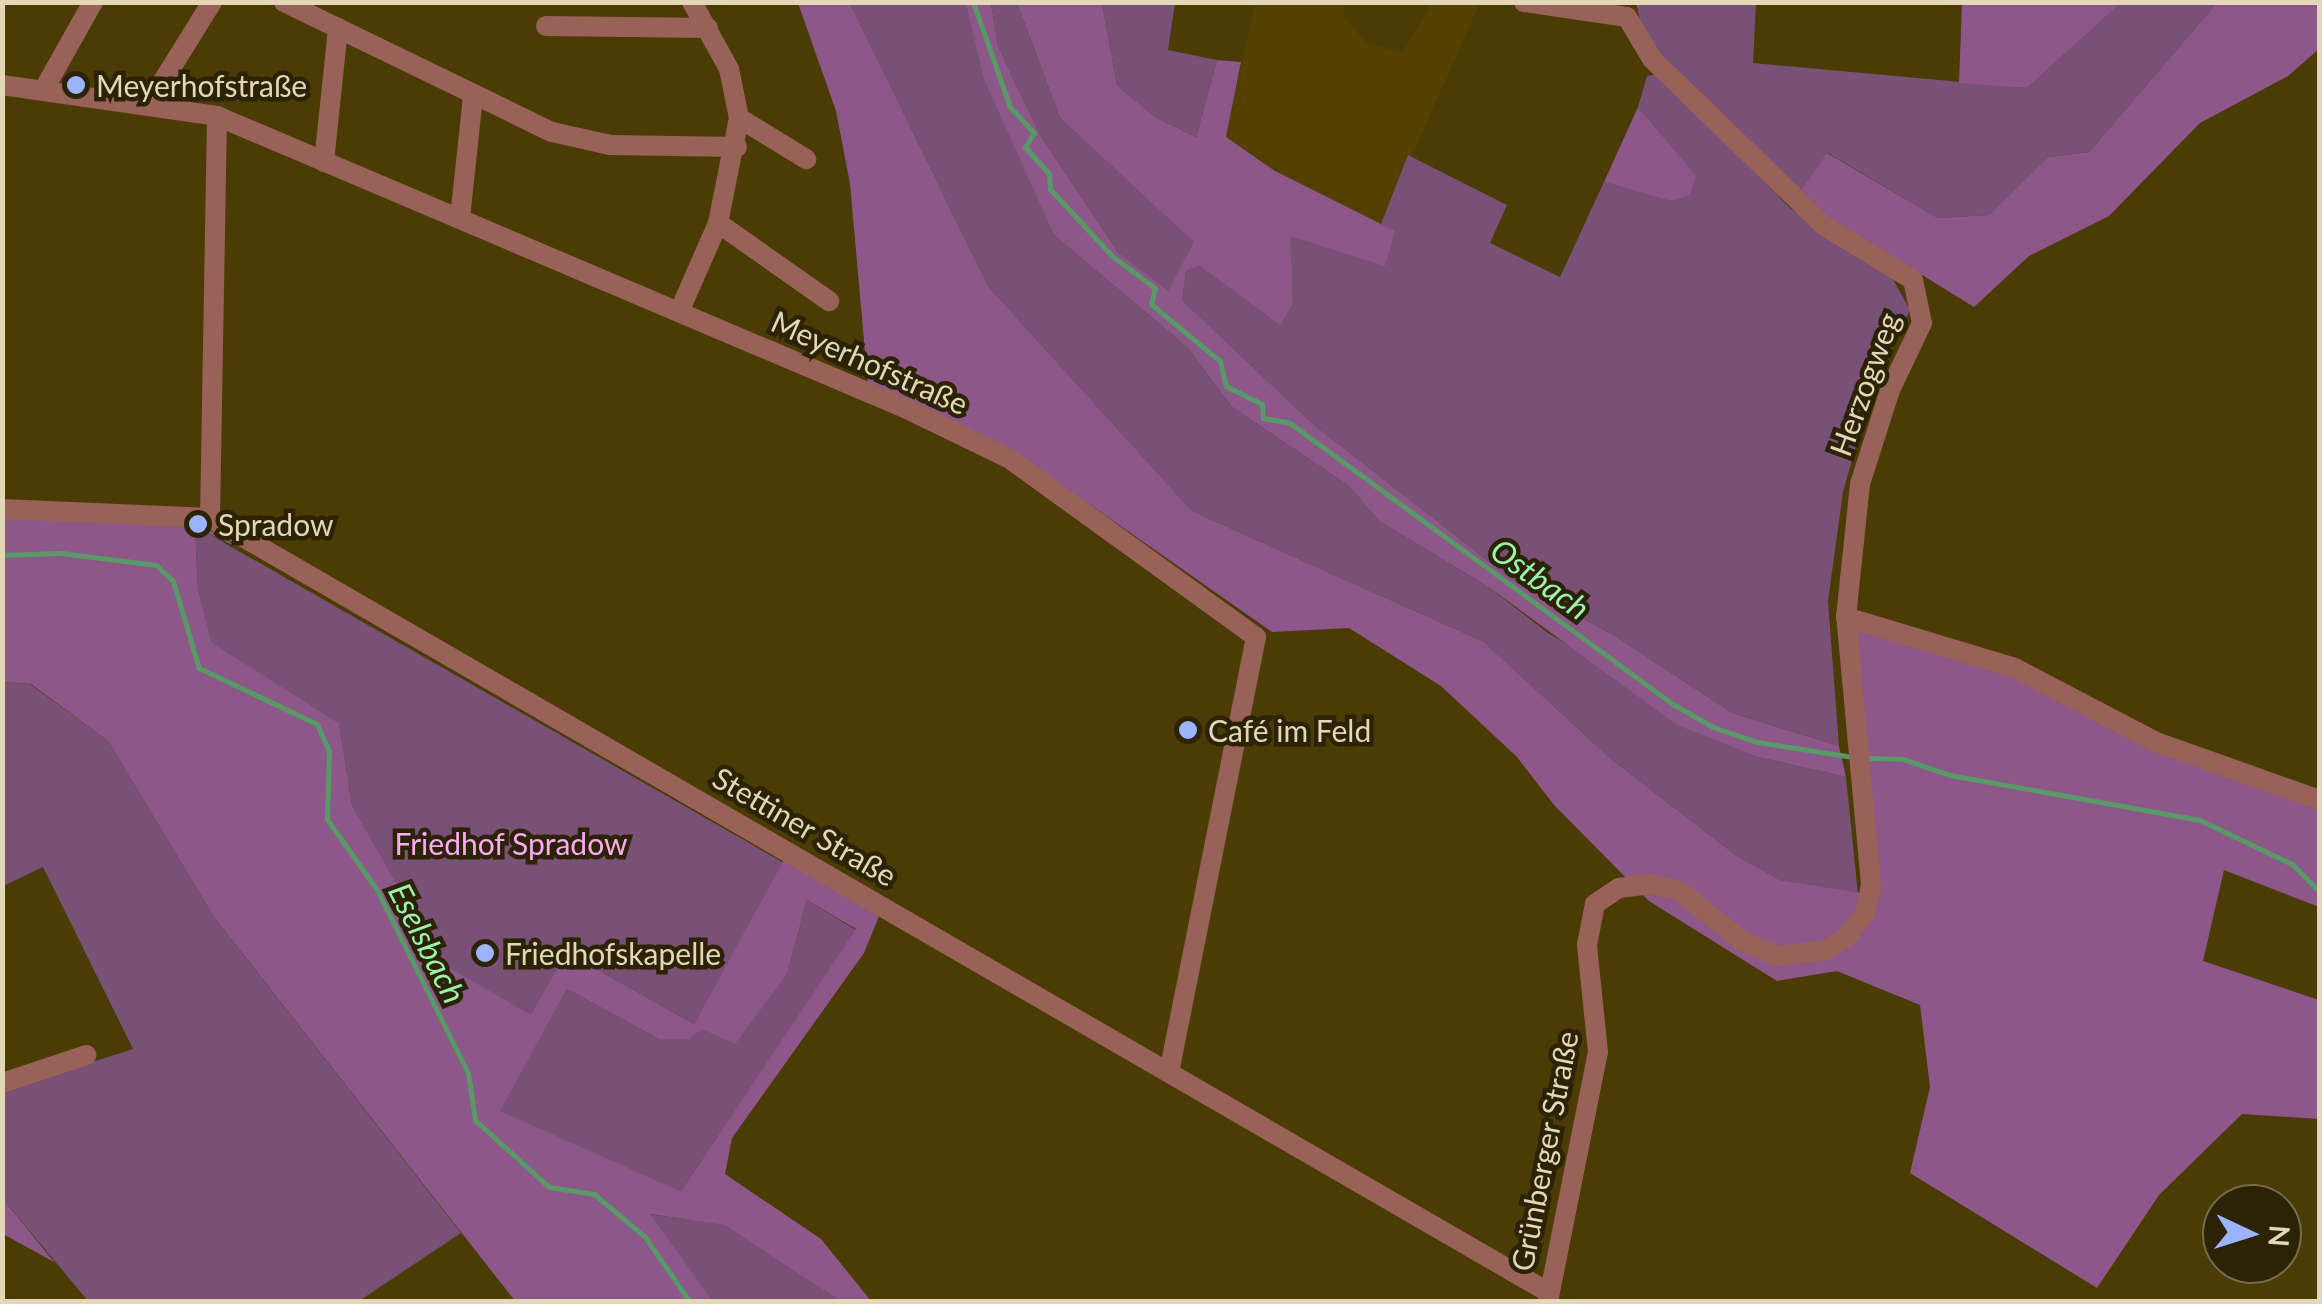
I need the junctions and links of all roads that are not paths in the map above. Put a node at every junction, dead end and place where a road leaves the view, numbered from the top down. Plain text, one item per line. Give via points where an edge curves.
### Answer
1 (94, 2) edge
2 (212, 2) edge
3 (284, 2) edge
4 (692, 2) edge
5 (1524, 2) edge
6 (1627, 10) edge
7 (546, 26) dead end
8 (338, 28) junction
9 (708, 28) junction
10 (2, 85) edge
11 (42, 91) junction
12 (472, 97) junction
13 (148, 104) junction
14 (217, 116) junction
15 (739, 118) junction
16 (736, 147) junction
17 (806, 159) dead end
18 (324, 162) junction
19 (460, 218) junction
20 (718, 223) junction
21 (829, 301) dead end
22 (680, 312) junction
23 (2, 510) edge
24 (210, 518) junction
25 (1846, 617) junction
26 (2320, 800) edge
27 (86, 1056) dead end
28 (1169, 1071) junction
29 (2, 1083) edge
30 (1548, 1297) edge

1 - 11 street
2 - 13 street
3 - 8 street
4 - 9 street
5 - 6 street, Herzogweg
6 - 25 street, Herzogweg via 1652,59 1740,148 1824,226 1913,280 1920,294 1922,323 1890,390 1860,484
7 - 9 street
8 - 12 street
8 - 18 street
9 - 15 street via 729,69
10 - 11 street, Meyerhofstraße
11 - 13 street, Meyerhofstraße
12 - 16 street via 573,138
12 - 19 street
13 - 14 street, Meyerhofstraße
14 - 18 street, Meyerhofstraße
14 - 24 street
15 - 16 street
15 - 17 street
16 - 20 street
18 - 19 street, Meyerhofstraße
19 - 22 street, Meyerhofstraße
20 - 21 street
20 - 22 street
22 - 28 street, Meyerhofstraße via 1010,458 1256,636
23 - 24 street, Stettiner Straße
24 - 28 street, Stettiner Straße
25 - 26 street via 2015,668 2156,742
25 - 30 street, Grünberger Straße via 1871,884 1866,912 1847,937 1826,950 1776,956 1742,941 1680,891 1650,884 1619,888 1595,904 1587,945 1598,1052
27 - 29 street
28 - 30 street, Stettiner Straße

